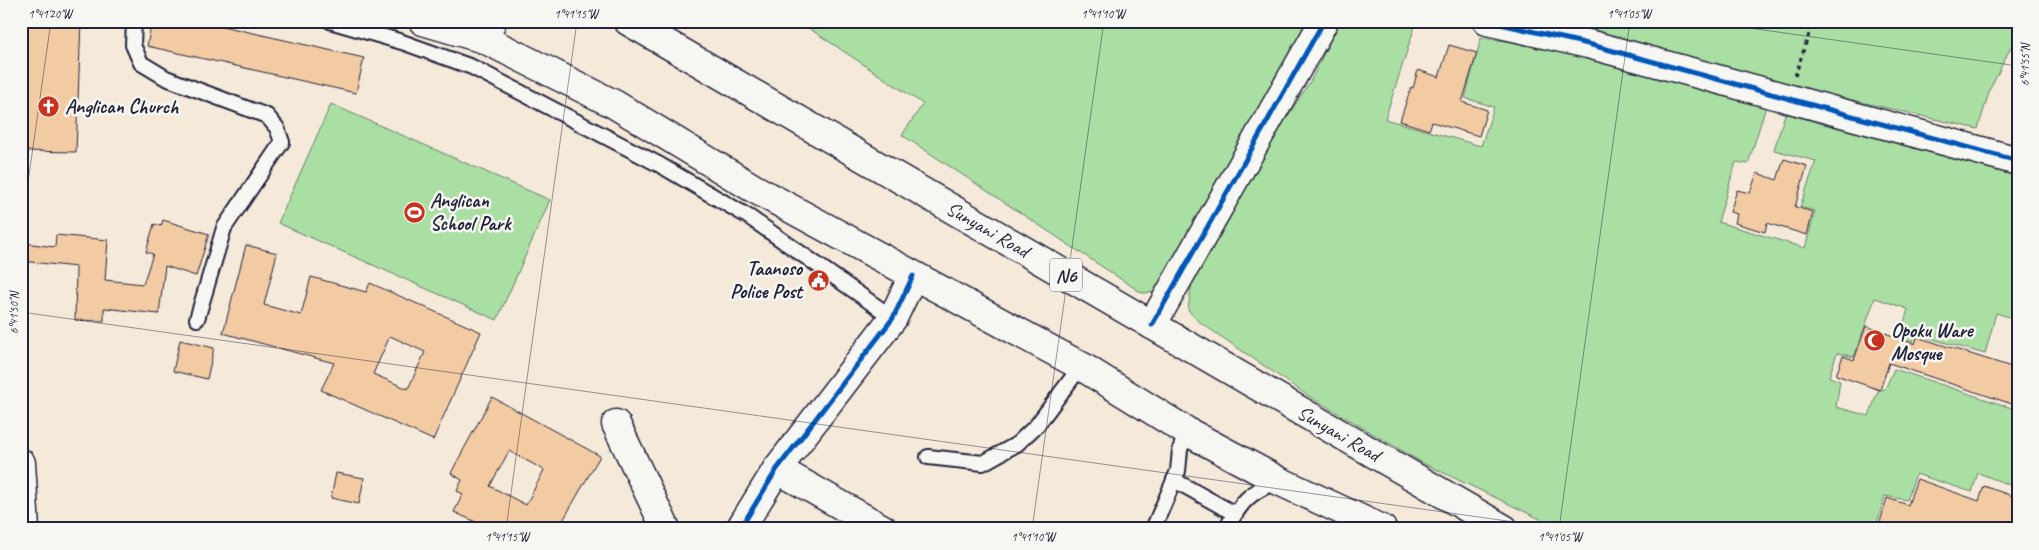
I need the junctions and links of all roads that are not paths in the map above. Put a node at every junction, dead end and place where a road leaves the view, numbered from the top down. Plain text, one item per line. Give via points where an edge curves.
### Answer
1 (134, 21) edge
2 (330, 21) edge
3 (423, 21) edge
4 (628, 21) edge
5 (1324, 21) edge
6 (1486, 21) edge
7 (488, 30) edge
8 (2018, 160) edge
9 (913, 276) junction
10 (892, 318) junction
11 (197, 319) dead end
12 (1152, 325) junction
13 (1081, 366) junction
14 (616, 424) dead end
15 (1186, 431) junction
16 (928, 457) dead end
17 (21, 463) edge
18 (777, 469) junction
19 (1174, 480) junction
20 (1279, 481) junction
21 (1235, 514) junction
22 (25, 529) edge
23 (666, 529) edge
24 (740, 529) edge
25 (883, 529) edge
26 (1152, 529) edge
27 (1226, 529) edge
28 (1382, 529) edge
29 (1504, 529) edge

1 - 11 lane via 134,44 141,63 166,78 267,116 277,128 282,142 224,228
2 - 10 lane via 472,67 651,161 750,217
3 - 7 main road
4 - 12 main road, Sunyani Road / N6
5 - 12 main road
6 - 8 main road via 1588,44
7 - 9 main road via 753,188
9 - 10 main road
9 - 13 main road
10 - 18 main road
12 - 29 main road, Sunyani Road / N6
13 - 15 main road
13 - 16 lane via 1037,426 1017,444 983,464
14 - 23 main road
15 - 19 lane
15 - 20 main road
17 - 22 main road
18 - 24 main road
18 - 25 main road
19 - 21 lane
19 - 26 lane
20 - 21 lane via 1258,489
20 - 28 main road
21 - 27 lane

